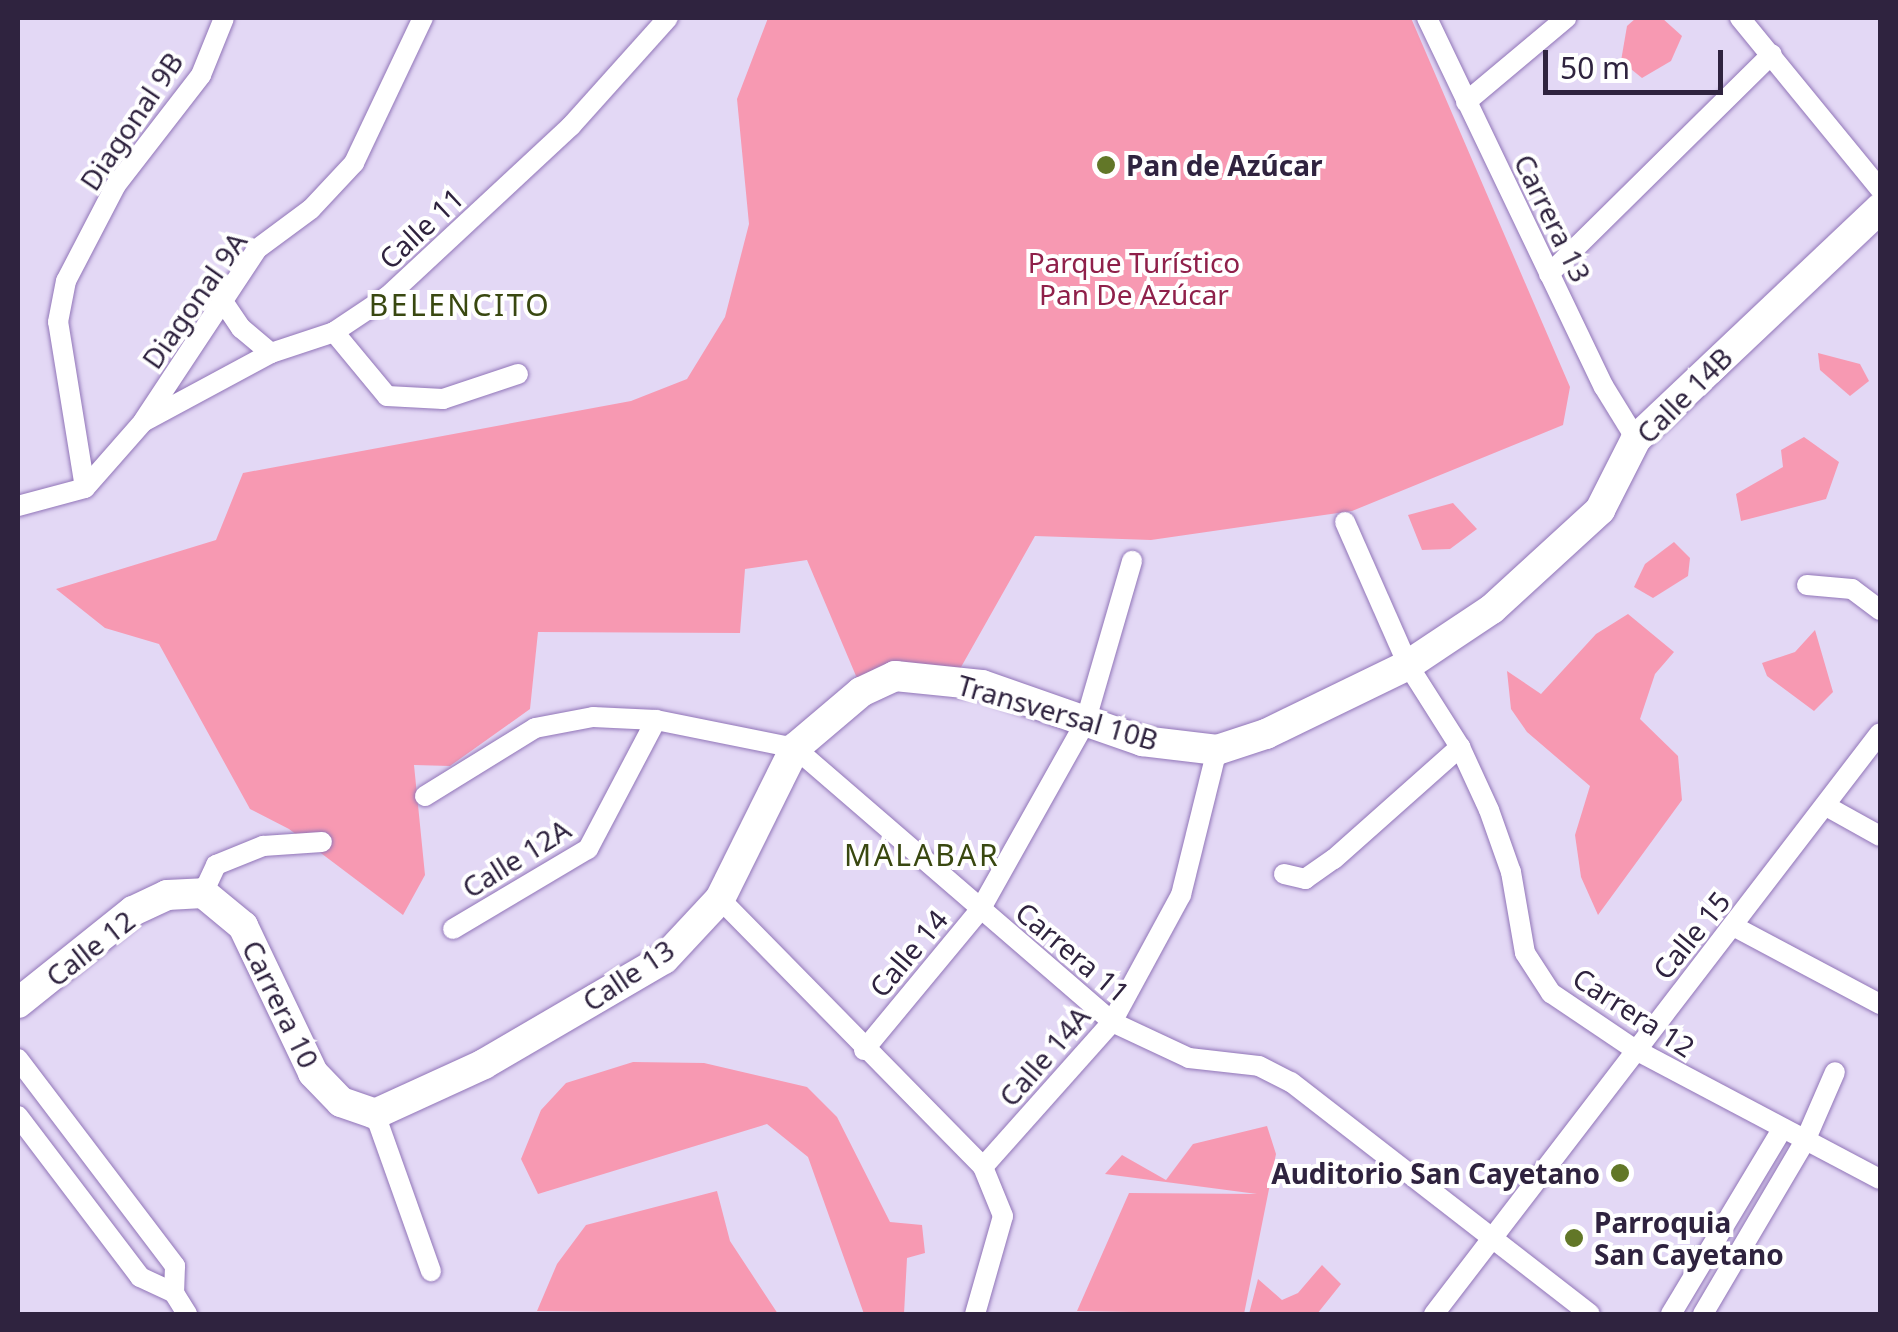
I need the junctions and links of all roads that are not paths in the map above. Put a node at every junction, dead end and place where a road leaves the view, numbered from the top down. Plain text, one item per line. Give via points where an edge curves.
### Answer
1 (224, 18) edge
2 (423, 18) edge
3 (668, 18) edge
4 (1427, 18) edge
5 (1566, 18) edge
6 (1740, 18) edge
7 (1772, 54) junction
8 (1466, 102) junction
9 (1880, 190) edge
10 (1880, 208) edge
11 (1548, 274) junction
12 (222, 300) junction
13 (334, 332) junction
14 (271, 354) junction
15 (518, 374) dead end
16 (143, 422) junction
17 (1636, 439) junction
18 (85, 488) junction
19 (18, 506) edge
20 (1344, 522) dead end
21 (1132, 561) dead end
22 (1807, 585) dead end
23 (1880, 610) edge
24 (1408, 664) junction
25 (656, 720) junction
26 (1085, 723) junction
27 (1880, 733) edge
28 (1460, 746) junction
29 (795, 748) junction
30 (1217, 750) junction
31 (425, 796) dead end
32 (1826, 806) junction
33 (1880, 836) edge
34 (322, 842) dead end
35 (1284, 874) dead end
36 (202, 893) junction
37 (720, 899) junction
38 (980, 910) junction
39 (1735, 928) junction
40 (453, 929) dead end
41 (18, 1003) edge
42 (1880, 1004) edge
43 (1112, 1022) junction
44 (1634, 1049) junction
45 (864, 1050) junction
46 (18, 1060) edge
47 (1835, 1072) dead end
48 (375, 1114) junction
49 (18, 1116) edge
50 (1781, 1131) junction
51 (1805, 1141) junction
52 (982, 1167) junction
53 (1880, 1179) edge
54 (1489, 1239) junction
55 (430, 1271) dead end
56 (174, 1293) junction
57 (1681, 1311) edge
58 (187, 1314) edge
59 (975, 1314) edge
60 (1434, 1314) edge
61 (1590, 1314) edge
62 (1703, 1314) edge

1 - 18 street, Diagonal 9B via 201,74 116,185 66,280 58,322
2 - 12 street, Diagonal 9A via 354,162 310,209 257,249
3 - 13 street, Calle 11 via 571,126 388,296
4 - 8 street, Carrera 13
5 - 8 street
6 - 7 street
7 - 9 street
7 - 11 street
8 - 11 street, Carrera 13
10 - 17 street, Calle 14B
11 - 17 street, Carrera 13
12 - 14 street
12 - 16 street, Diagonal 9A
13 - 14 street, Calle 11
13 - 15 street via 387,396 443,399
14 - 16 street, Calle 11
16 - 18 street, Calle 11
17 - 24 street, Calle 14B via 1600,510 1492,609
18 - 19 street
20 - 24 street, Carrera 12
21 - 26 street, Calle 14
22 - 23 street via 1852,588
24 - 28 street, Carrera 12
24 - 30 street
25 - 29 street
25 - 31 street via 593,718 535,728
25 - 40 street, Calle 12A via 588,849
26 - 29 street, Transversal 10B via 982,685 895,676 861,692
26 - 30 street, Transversal 10B via 1142,741
26 - 38 street, Calle 14
27 - 32 street, Calle 15
28 - 35 street via 1334,859 1305,879
28 - 44 street, Carrera 12 via 1511,872 1525,953 1551,993
29 - 37 street, Calle 13
29 - 38 street, Carrera 11
30 - 43 street, Calle 14A via 1181,896
32 - 33 street
32 - 39 street, Calle 15
34 - 36 street via 263,846 216,865
36 - 41 street, Calle 12 via 168,896 133,911
36 - 48 street, Carrera 10 via 243,926 313,1073 341,1102
37 - 45 street
37 - 48 street, Calle 13 via 664,959 484,1064
38 - 43 street, Carrera 11
38 - 45 street, Calle 14
39 - 42 street
39 - 44 street, Calle 15
43 - 52 street, Calle 14A
43 - 54 street, Carrera 11 via 1189,1058 1259,1066 1291,1082
44 - 50 street, Carrera 12
44 - 54 street, Calle 15
45 - 52 street
46 - 56 street via 174,1266
47 - 51 street
48 - 55 street
49 - 56 street via 140,1277
50 - 51 street, Carrera 12
50 - 57 street
51 - 53 street, Carrera 12
51 - 62 street
52 - 59 street via 1003,1216
54 - 60 street, Calle 15
54 - 61 street, Carrera 11
56 - 58 street

